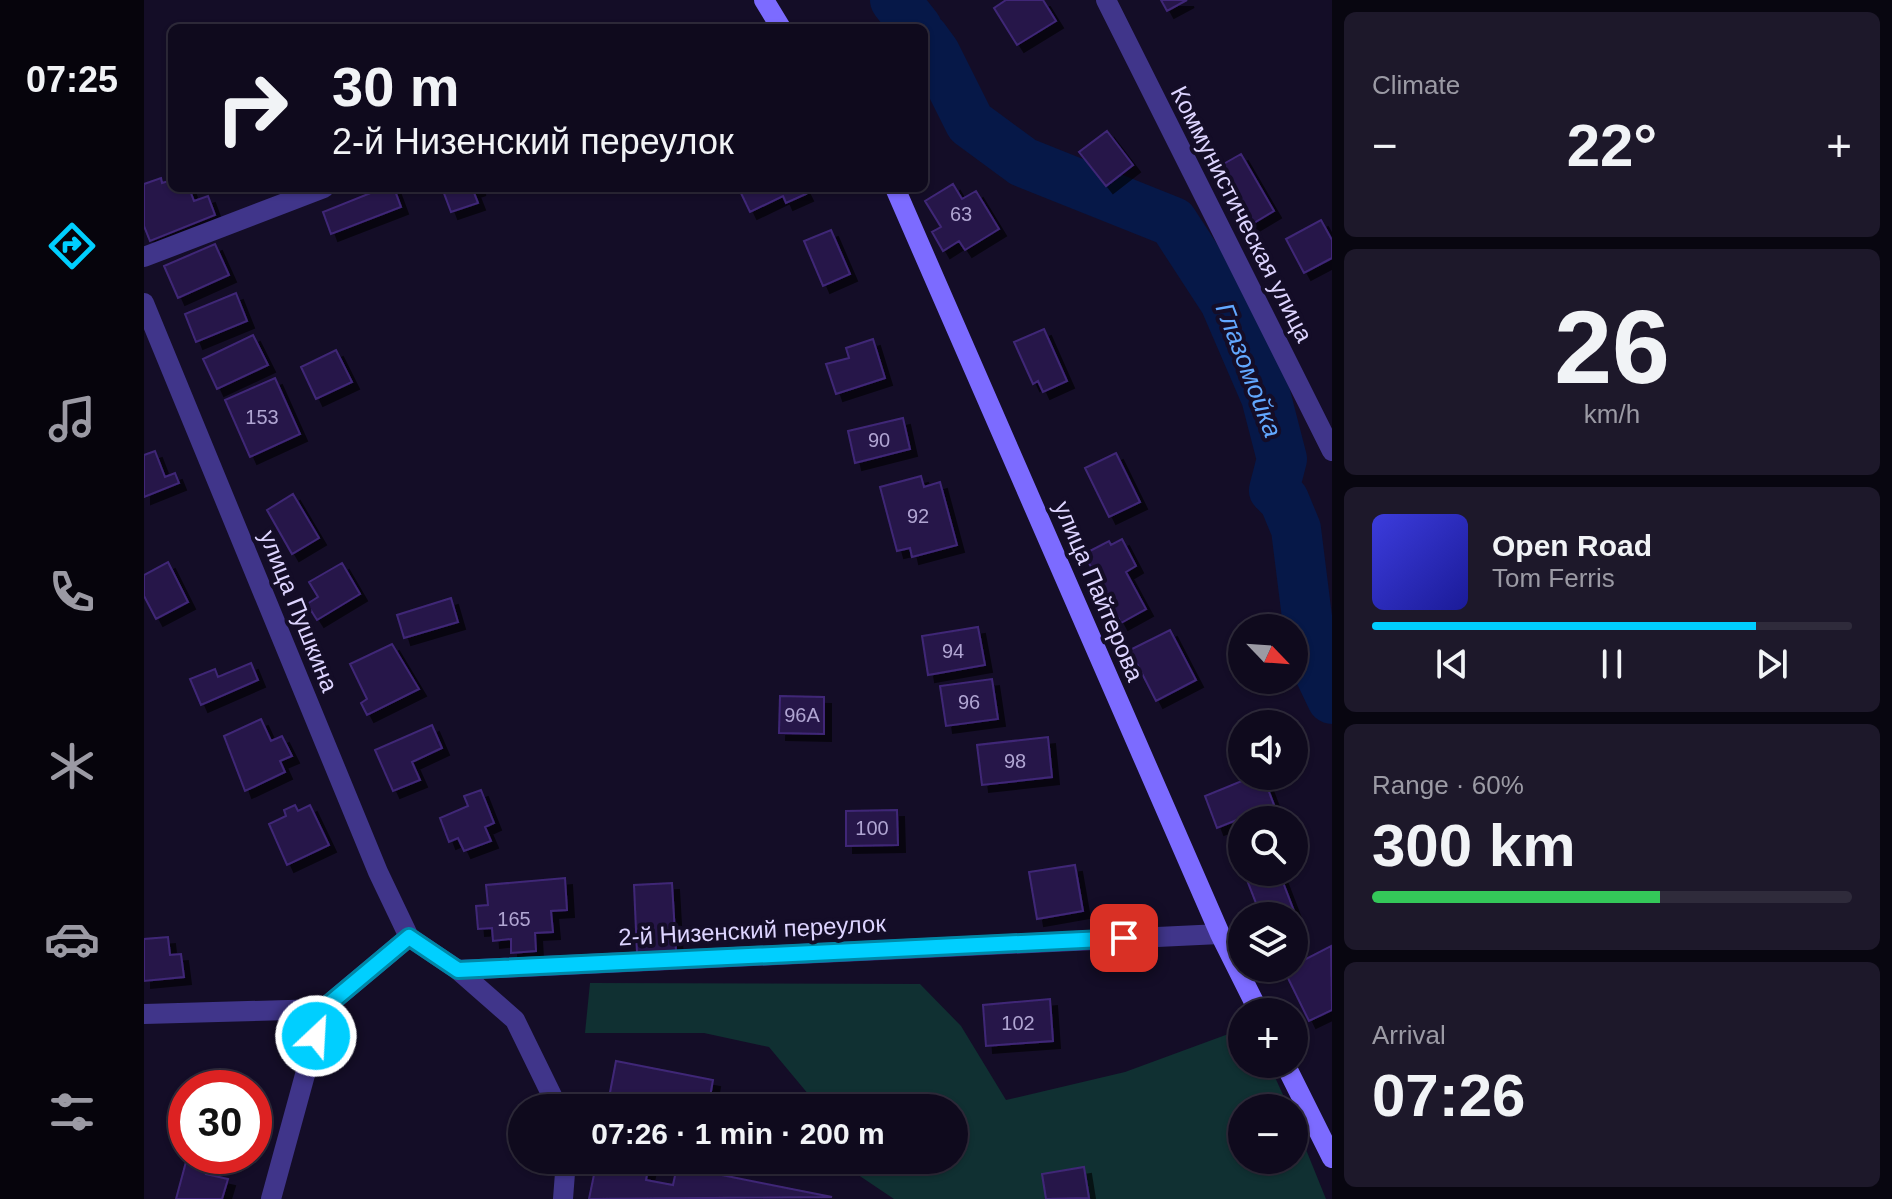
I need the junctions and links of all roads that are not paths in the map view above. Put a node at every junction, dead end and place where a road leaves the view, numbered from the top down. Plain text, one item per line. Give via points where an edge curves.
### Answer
1 (764, 0) edge
2 (1106, 0) edge
3 (774, 24) edge
4 (314, 192) edge
5 (897, 192) edge
6 (144, 257) edge
7 (144, 303) edge
8 (1332, 451) edge
9 (1220, 934) junction
10 (409, 937) junction
11 (458, 970) junction
12 (1252, 998) edge
13 (323, 1009) junction
14 (144, 1014) edge
15 (1292, 1078) edge
16 (551, 1094) edge
17 (1332, 1158) edge
18 (565, 1174) edge
19 (271, 1199) edge
20 (563, 1199) edge

1 - 3 main road
2 - 8 street, Коммунистическая улица
4 - 6 street
5 - 9 main road, улица Пайтерова
7 - 10 street, улица Пушкина
9 - 11 street, 2-й Низенский переулок
9 - 12 main road, улица Пайтерова
10 - 11 street
10 - 13 street
11 - 16 street via 515,1020
13 - 14 street
13 - 19 street
15 - 17 main road
18 - 20 street

